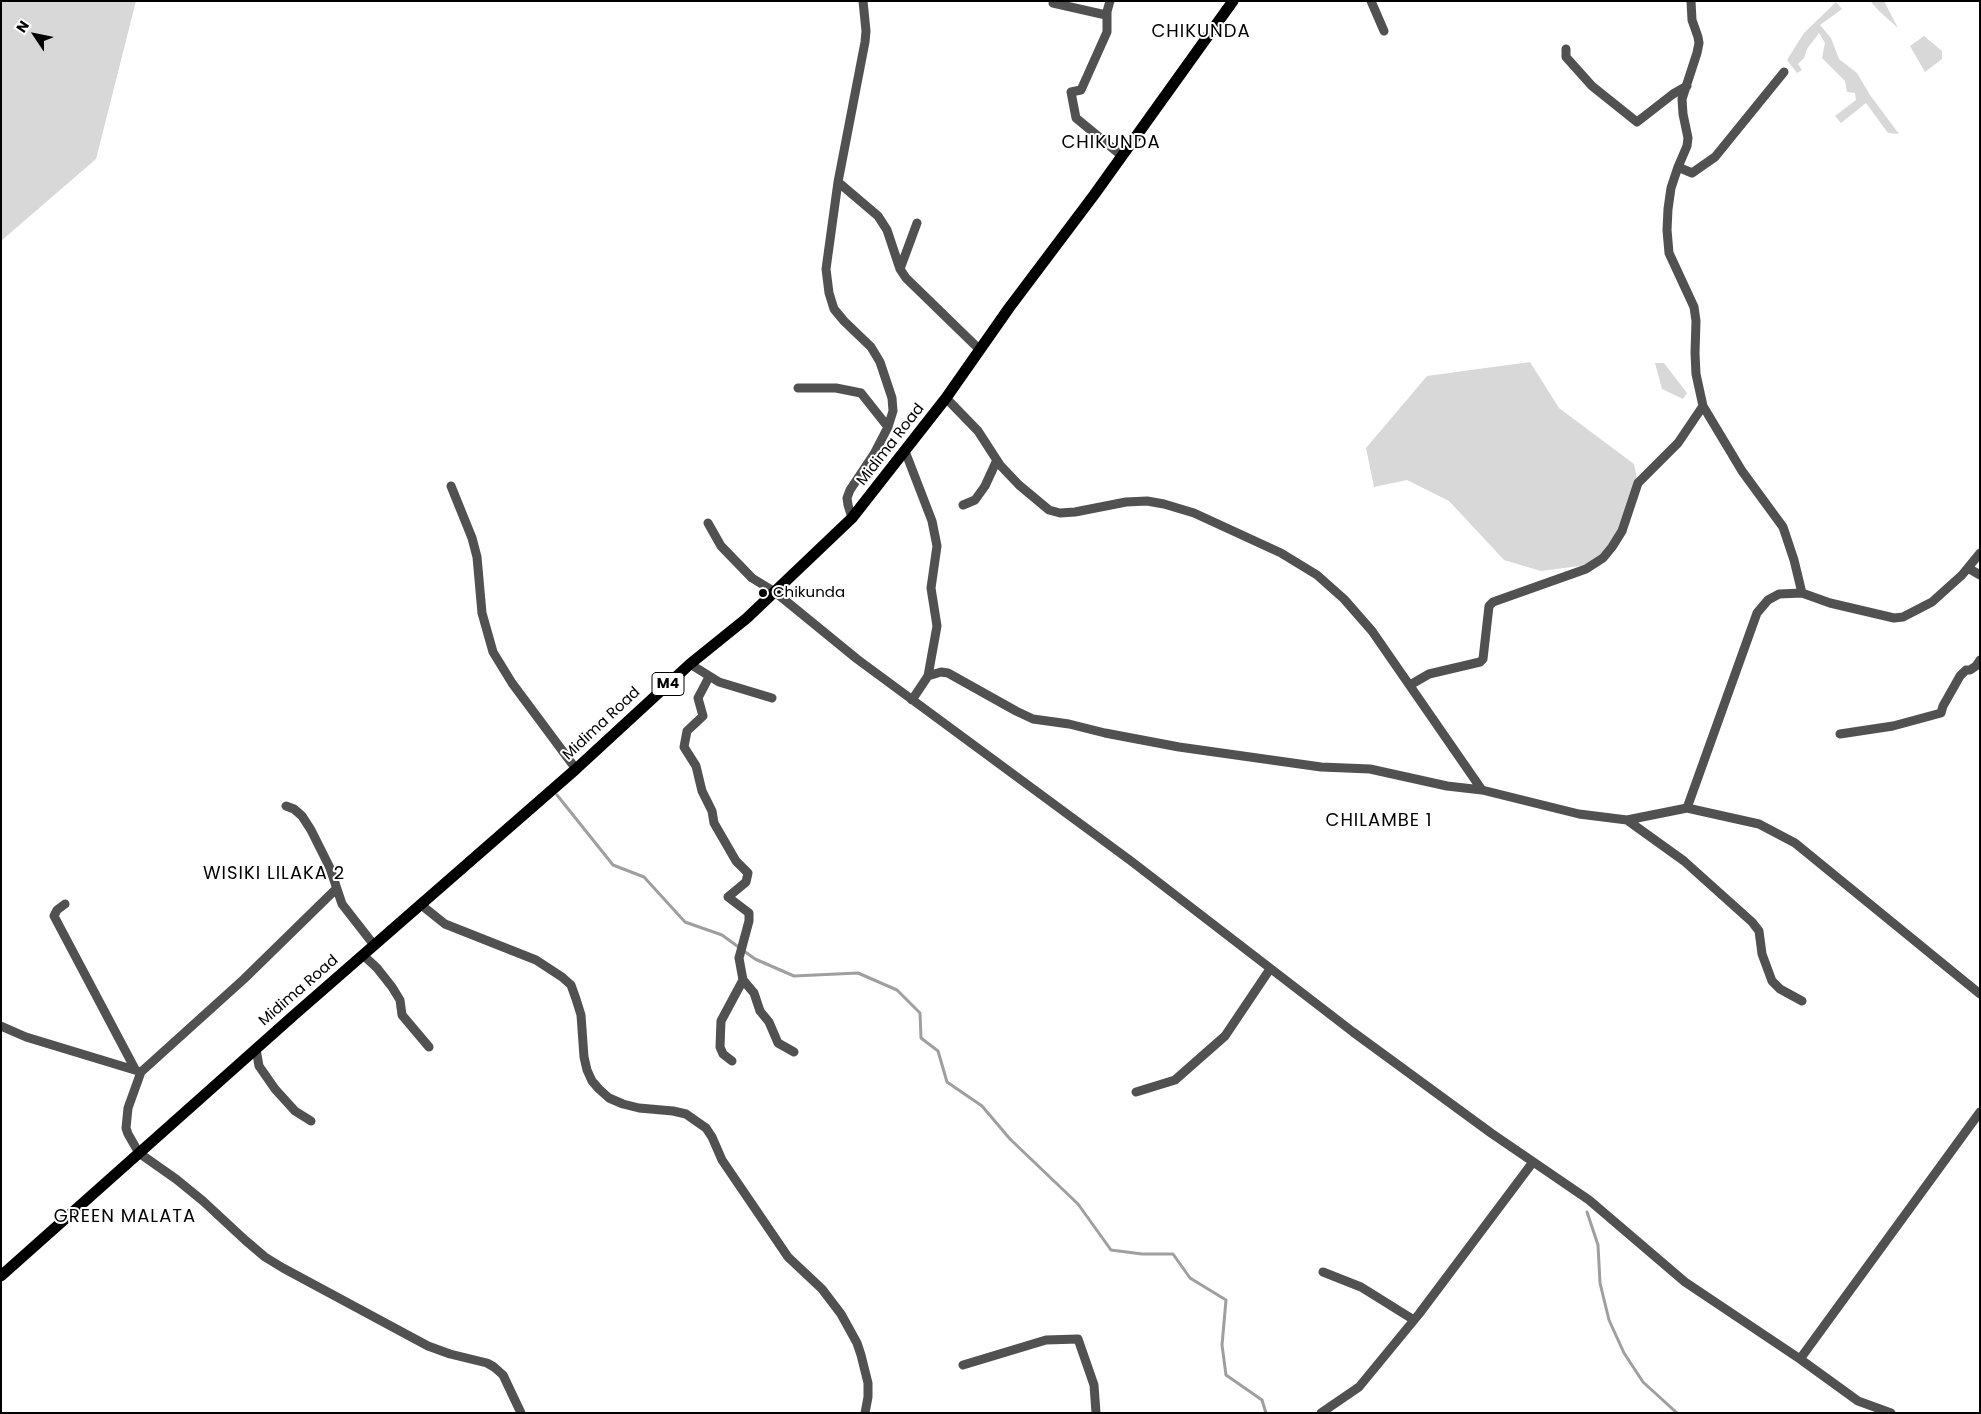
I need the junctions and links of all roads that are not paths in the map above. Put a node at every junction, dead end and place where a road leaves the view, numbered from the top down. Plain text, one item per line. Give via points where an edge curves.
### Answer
1 (863, 1) edge
2 (1110, 1) edge
3 (1233, 1) edge
4 (1371, 1) edge
5 (1691, 1) edge
6 (1053, 3) dead end
7 (1107, 12) junction
8 (1384, 30) dead end
9 (1566, 49) dead end
10 (1784, 72) dead end
11 (1687, 86) junction
12 (1122, 156) junction
13 (1678, 167) junction
14 (838, 182) junction
15 (918, 223) dead end
16 (900, 270) junction
17 (980, 350) junction
18 (798, 388) dead end
19 (946, 398) junction
20 (1703, 406) junction
21 (888, 427) junction
22 (905, 451) junction
23 (997, 460) junction
24 (451, 486) dead end
25 (963, 505) dead end
26 (852, 518) junction
27 (708, 523) dead end
28 (1980, 553) edge
29 (1968, 568) junction
30 (1980, 575) edge
31 (775, 592) junction
32 (1802, 593) junction
33 (1980, 660) edge
34 (690, 664) junction
35 (928, 676) junction
36 (709, 677) junction
37 (1410, 685) junction
38 (772, 698) dead end
39 (912, 700) junction
40 (1840, 734) dead end
41 (576, 769) junction
42 (1482, 790) junction
43 (286, 806) dead end
44 (1687, 808) junction
45 (1627, 820) junction
46 (336, 889) junction
47 (65, 904) dead end
48 (420, 904) junction
49 (374, 945) junction
50 (363, 955) junction
51 (1270, 969) junction
52 (743, 980) junction
53 (1980, 994) edge
54 (1802, 1001) dead end
55 (1, 1026) edge
56 (430, 1048) dead end
57 (256, 1049) junction
58 (794, 1052) dead end
59 (732, 1061) dead end
60 (138, 1071) junction
61 (1136, 1092) dead end
62 (1980, 1112) edge
63 (311, 1121) dead end
64 (139, 1153) junction
65 (1533, 1162) junction
66 (1323, 1272) dead end
67 (1, 1276) edge
68 (1414, 1320) junction
69 (1800, 1359) junction
70 (963, 1365) dead end
71 (521, 1413) edge
72 (865, 1413) edge
73 (1096, 1413) edge
74 (1321, 1413) edge
75 (1891, 1413) edge

1 - 14 street via 865,42
2 - 7 street
3 - 12 main road, Midima Road / M4
4 - 8 street
5 - 11 street via 1692,20 1699,43
6 - 7 street via 1106,15
7 - 12 street via 1107,32 1081,90 1071,92 1076,118
9 - 11 street via 1566,57 1592,86 1637,122
10 - 13 street via 1715,157 1692,173
11 - 13 street via 1682,100 1688,138
12 - 17 main road, Midima Road / M4
13 - 20 street via 1668,208 1669,253 1694,307 1696,374
14 - 16 street via 878,216 887,230
14 - 21 street via 826,269 829,293 834,309 871,347 880,362 892,398 893,411
15 - 16 street
16 - 17 street
17 - 19 main road, Midima Road / M4
18 - 21 street via 836,388 861,393
19 - 22 main road, Midima Road / M4
19 - 23 street via 978,431
20 - 32 street via 1742,470 1783,527
20 - 37 street via 1678,443 1638,483 1622,531 1603,558 1586,569 1493,602 1489,606 1483,659 1429,674
21 - 26 street via 850,490 847,498
22 - 26 main road, Midima Road / M4
22 - 35 street via 936,534 936,558 930,588 937,626
23 - 25 street via 974,500
23 - 37 street via 1019,485 1049,510 1075,512 1126,502 1164,504 1194,513 1297,562 1317,574 1353,609 1372,630
24 - 41 street via 472,538 482,613 493,652
26 - 31 main road, Midima Road / M4
27 - 31 street via 718,542 742,570
28 - 29 street
29 - 30 street
29 - 32 street via 1932,602 1904,617 1894,618 1830,603
31 - 34 main road, Midima Road / M4
31 - 39 street
32 - 44 street via 1779,594 1762,605
33 - 40 street via 1960,676 1942,706 1942,713 1893,726
34 - 36 street
34 - 41 main road, Midima Road / M4
35 - 39 street
35 - 42 street via 948,673 1016,712 1043,721 1179,747 1321,766 1370,769 1447,786
36 - 38 street
36 - 52 street via 698,698 703,716 687,731 684,747 696,766 714,823 736,861 748,873 746,882 728,897 749,913 738,958
37 - 42 street
39 - 51 street via 1131,861
41 - 48 main road, Midima Road / M4
42 - 45 street via 1578,814
43 - 46 street via 302,816 314,835
44 - 45 street
44 - 53 street via 1759,824 1795,843
45 - 54 street via 1684,861 1752,922 1759,932 1762,954 1772,981
46 - 49 street via 342,904
46 - 60 street via 244,979
47 - 60 street via 54,916
48 - 49 main road, Midima Road / M4
48 - 72 street via 445,924 536,960 571,986 581,1015 587,1070 599,1090 609,1098 639,1108 686,1114 706,1128 722,1160 788,1257 822,1290 845,1321 857,1343 868,1383
49 - 50 main road, Midima Road / M4
50 - 56 street via 392,987 400,1000 402,1015
50 - 57 main road, Midima Road / M4
51 - 61 street via 1225,1036 1175,1080
51 - 65 street
52 - 58 street via 754,993 778,1043
52 - 59 street via 721,1021 720,1047
55 - 60 street via 26,1037
57 - 63 street via 259,1066 275,1089 295,1111
57 - 64 main road, Midima Road / M4
60 - 64 street via 126,1128
62 - 69 street
64 - 67 main road, Midima Road / M4
64 - 71 street via 182,1183 265,1257 283,1268 428,1346 494,1367 503,1376
65 - 68 street
65 - 69 street via 1589,1200 1685,1282
66 - 68 street via 1361,1287
68 - 74 street via 1359,1387
69 - 75 street via 1858,1401
70 - 73 street via 1046,1340 1078,1339 1094,1385

